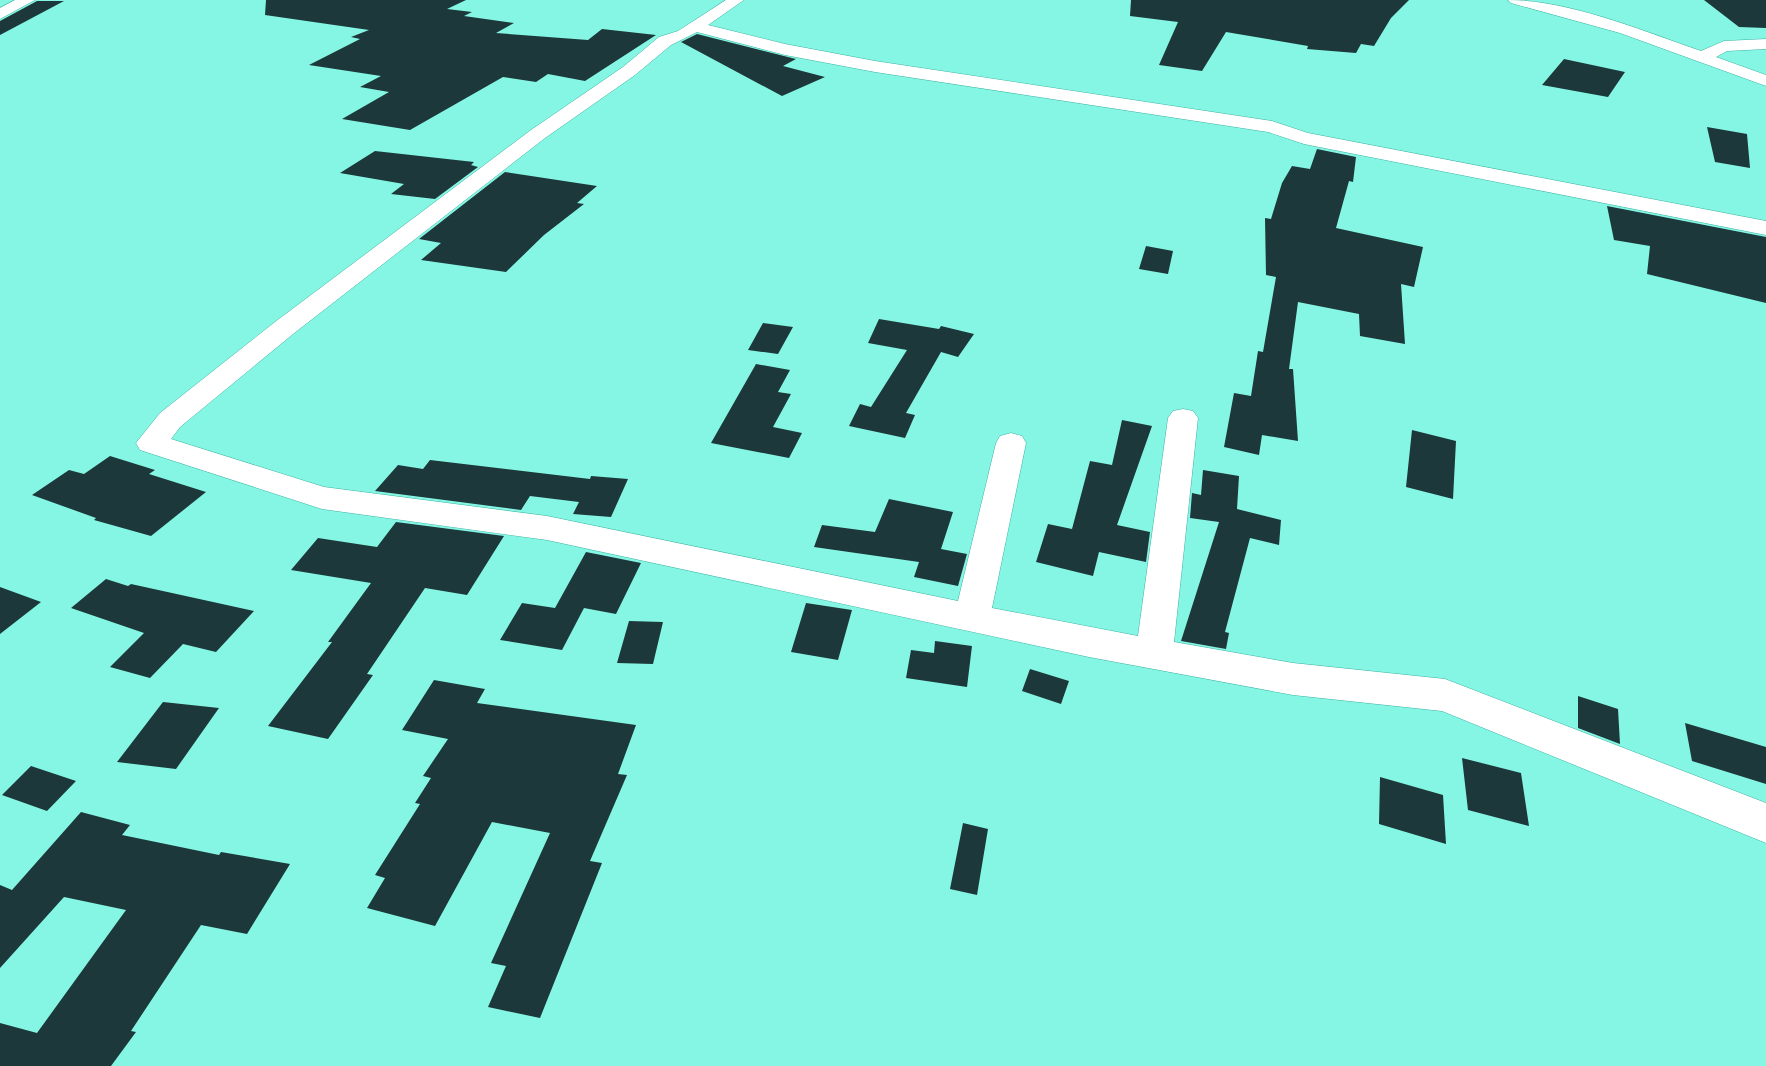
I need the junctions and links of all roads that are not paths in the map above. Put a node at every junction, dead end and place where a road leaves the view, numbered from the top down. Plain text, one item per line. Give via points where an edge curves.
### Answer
1 (27, 0) edge
2 (736, 0) edge
3 (1516, 0) edge
4 (0, 14) edge
5 (696, 27) junction
6 (1766, 44) edge
7 (1703, 57) junction
8 (1766, 81) edge
9 (1766, 228) edge
10 (1183, 418) dead end
11 (1011, 443) dead end
12 (972, 618) junction
13 (1154, 652) junction
14 (1766, 823) edge

1 - 4 street
2 - 5 street
3 - 7 street via 1626,30
5 - 9 street via 741,40 957,81 1055,92 1272,128 1304,138
5 - 12 street via 665,41 472,184 284,328 170,420 151,443 321,498 547,528
6 - 7 street via 1724,46
7 - 8 street
10 - 13 street
11 - 12 street
12 - 13 street
13 - 14 street via 1293,680 1445,695

